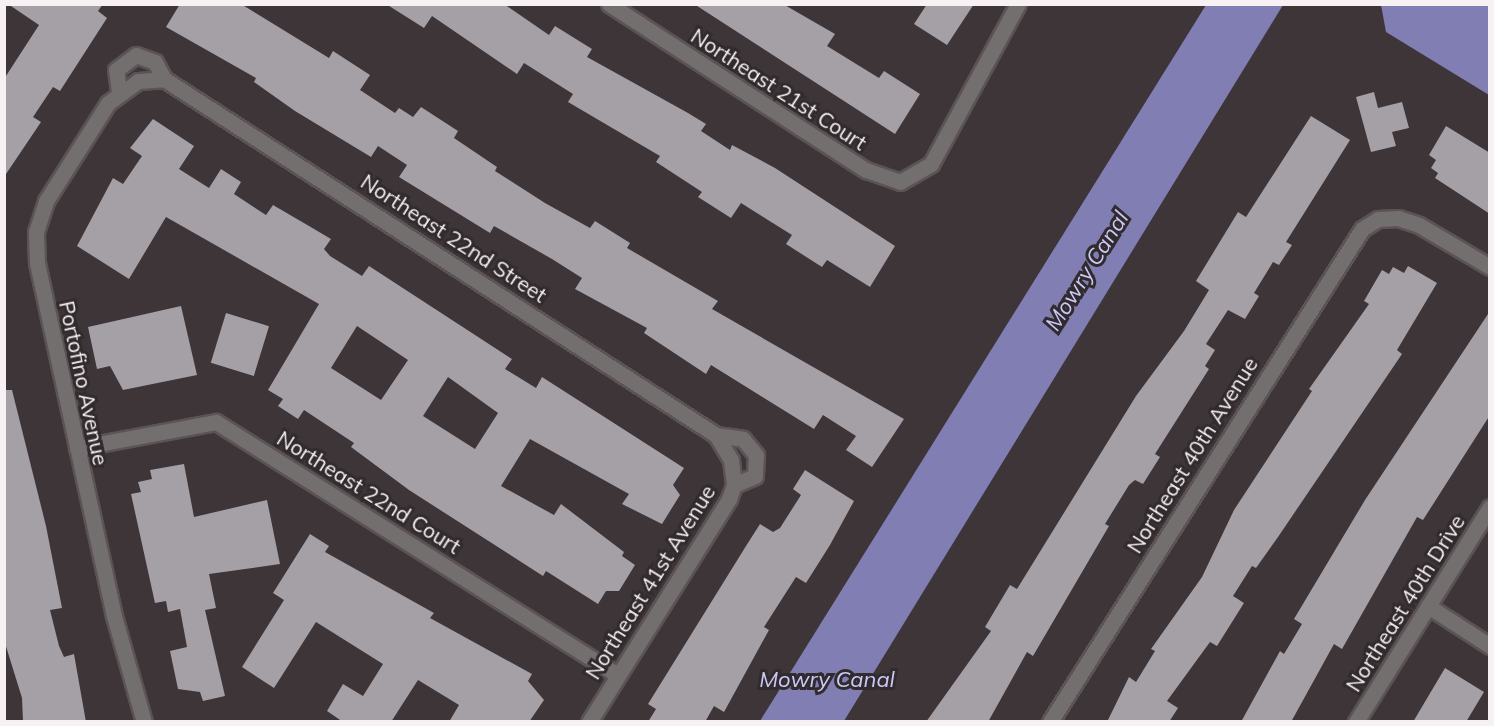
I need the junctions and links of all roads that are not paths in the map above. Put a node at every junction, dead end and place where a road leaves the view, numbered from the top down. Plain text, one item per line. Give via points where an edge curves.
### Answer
1 (609, 4) edge
2 (1018, 4) edge
3 (164, 79) junction
4 (119, 93) junction
5 (1490, 267) edge
6 (716, 435) junction
7 (77, 448) junction
8 (731, 460) joint
9 (734, 485) junction
10 (1490, 507) edge
11 (1428, 606) junction
12 (1490, 646) edge
13 (618, 675) junction
14 (144, 722) edge
15 (589, 722) edge
16 (1050, 722) edge
17 (1356, 722) edge

1 - 2 street, Northeast 21st Court via 866,171 900,182 931,164
3 - 4 street, Portofino Avenue via 138,81
3 - 4 street, Northeast 22nd Street via 155,62 136,55 116,70
3 - 6 street, Northeast 22nd Street
4 - 7 street, Portofino Avenue via 46,201 36,232 37,263
5 - 16 street, Northeast 40th Avenue via 1419,225 1378,219 1344,250
6 - 8 street, Northeast 22nd Street
6 - 9 street via 743,439 756,455 755,476
7 - 13 street, Northeast 22nd Court via 216,422
7 - 14 street, Portofino Avenue via 114,616
8 - 9 street, Northeast 41st Avenue
9 - 13 street, Northeast 41st Avenue
10 - 11 street, Northeast 40th Drive
11 - 12 street
11 - 17 street, Northeast 40th Drive
13 - 15 street, Northeast 41st Avenue

